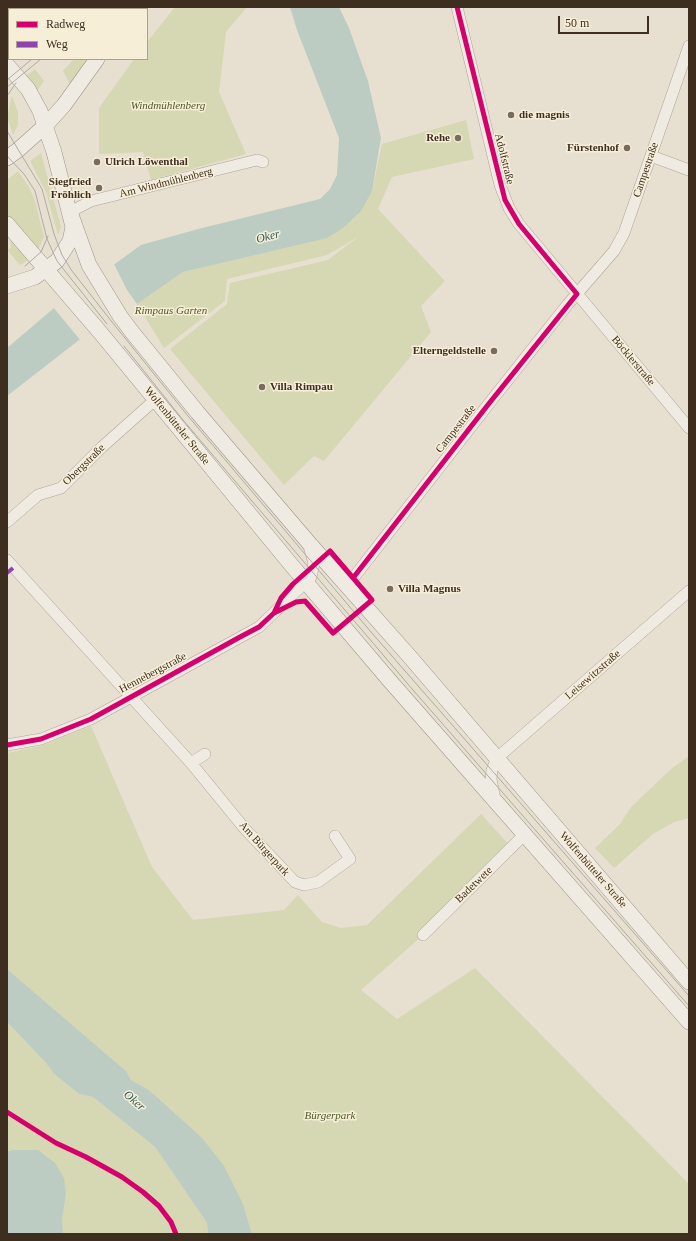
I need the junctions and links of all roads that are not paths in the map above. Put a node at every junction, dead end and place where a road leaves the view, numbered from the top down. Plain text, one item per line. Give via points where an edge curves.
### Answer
1 (457, 7) edge
2 (689, 46) edge
3 (96, 60) edge
4 (7, 65) edge
5 (46, 125) junction
6 (651, 156) junction
7 (7, 158) edge
8 (263, 162) dead end
9 (689, 170) edge
10 (70, 212) junction
11 (7, 224) edge
12 (47, 270) junction
13 (7, 286) edge
14 (577, 294) junction
15 (156, 399) junction
16 (689, 428) edge
17 (7, 522) edge
18 (309, 543) junction
19 (9, 567) edge
20 (306, 583) junction
21 (347, 586) junction
22 (689, 591) edge
23 (130, 697) junction
24 (7, 745) edge
25 (205, 754) dead end
26 (497, 758) junction
27 (191, 763) junction
28 (495, 800) junction
29 (525, 834) junction
30 (335, 836) dead end
31 (423, 935) dead end
32 (689, 982) edge
33 (689, 1022) edge

1 - 14 street, Adolfstraße via 505,200 519,224
2 - 6 street, Campestraße
3 - 5 main road
4 - 5 main road via 28,89
5 - 7 main road
5 - 10 main road
6 - 9 street
6 - 14 street, Campestraße via 624,233 614,251
8 - 10 street, Am Windmühlenberg via 257,160 91,201
10 - 12 main road via 73,227 70,241 57,261
10 - 18 main road, Wolfenbütteler Straße via 93,272 120,316 198,413
11 - 12 main road, Wolfenbütteler Straße
12 - 13 main road
12 - 15 main road, Wolfenbütteler Straße
14 - 16 street, Böcklerstraße
14 - 21 street, Campestraße via 486,406
15 - 17 street, Obergstraße via 61,488 38,495
15 - 20 main road, Wolfenbütteler Straße
18 - 20 street, Wolfenbütteler Straße via 314,565 311,577
18 - 21 main road, Wolfenbütteler Straße
19 - 23 street, Hennebergstraße
20 - 23 street, Hennebergstraße via 258,627
20 - 28 main road, Wolfenbütteler Straße
21 - 26 main road, Wolfenbütteler Straße
22 - 26 street, Leisewitzstraße
23 - 24 street, Hennebergstraße via 59,733
23 - 27 street, Am Bürgerpark
25 - 27 street
26 - 28 street via 491,779
26 - 32 main road, Wolfenbütteler Straße
27 - 30 street, Am Bürgerpark via 246,829 295,882 304,885 318,882 350,859
28 - 29 main road, Wolfenbütteler Straße
29 - 31 street, Badetwete
29 - 33 main road, Wolfenbütteler Straße

